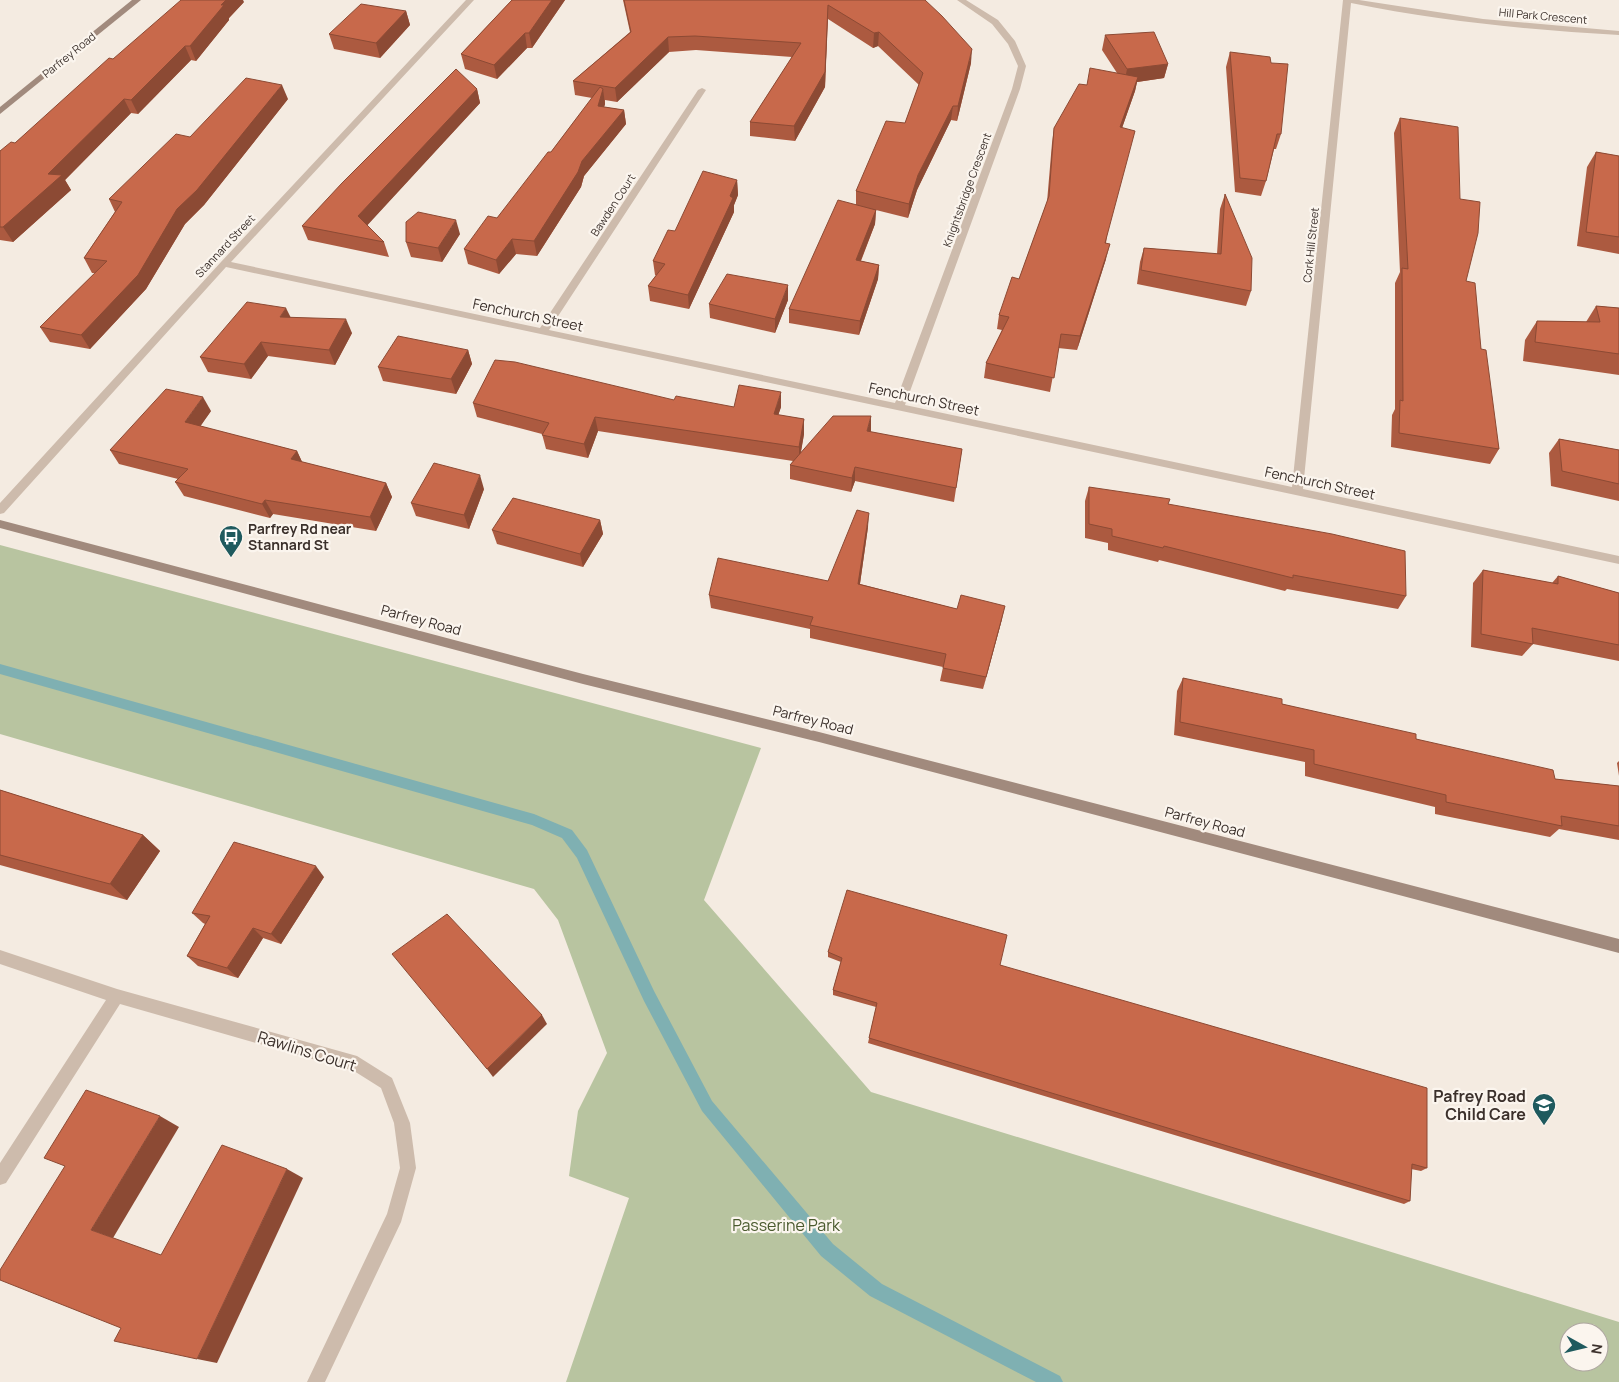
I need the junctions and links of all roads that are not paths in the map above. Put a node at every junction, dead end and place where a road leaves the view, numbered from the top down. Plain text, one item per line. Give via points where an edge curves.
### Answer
1 (137, 0) edge
2 (470, 0) edge
3 (961, 0) edge
4 (1348, 0) edge
5 (1619, 33) edge
6 (702, 90) dead end
7 (0, 111) edge
8 (224, 264) junction
9 (542, 332) junction
10 (899, 407) junction
11 (1297, 492) junction
12 (0, 510) edge
13 (0, 524) edge
14 (1619, 560) edge
15 (1619, 946) edge
16 (0, 957) edge
17 (117, 996) junction
18 (0, 1177) edge
19 (316, 1382) edge

1 - 7 main road, Parfrey Road
2 - 8 street, Stannard Street
3 - 10 street, Knightsbridge Crescent via 995,22 1012,43 1022,66
4 - 5 street, Hill Park Crescent via 1439,17 1540,29
4 - 11 street, Cork Hill Street
6 - 9 street, Bawden Court
8 - 9 street, Fenchurch Street
8 - 12 street, Stannard Street
9 - 10 street, Fenchurch Street
10 - 11 street, Fenchurch Street
11 - 14 street, Fenchurch Street
13 - 15 main road, Parfrey Road via 583,679 819,737
16 - 17 street, Rawlins Court
17 - 18 street
17 - 19 street, Rawlins Court via 357,1064 387,1083 402,1123 408,1168 395,1216

